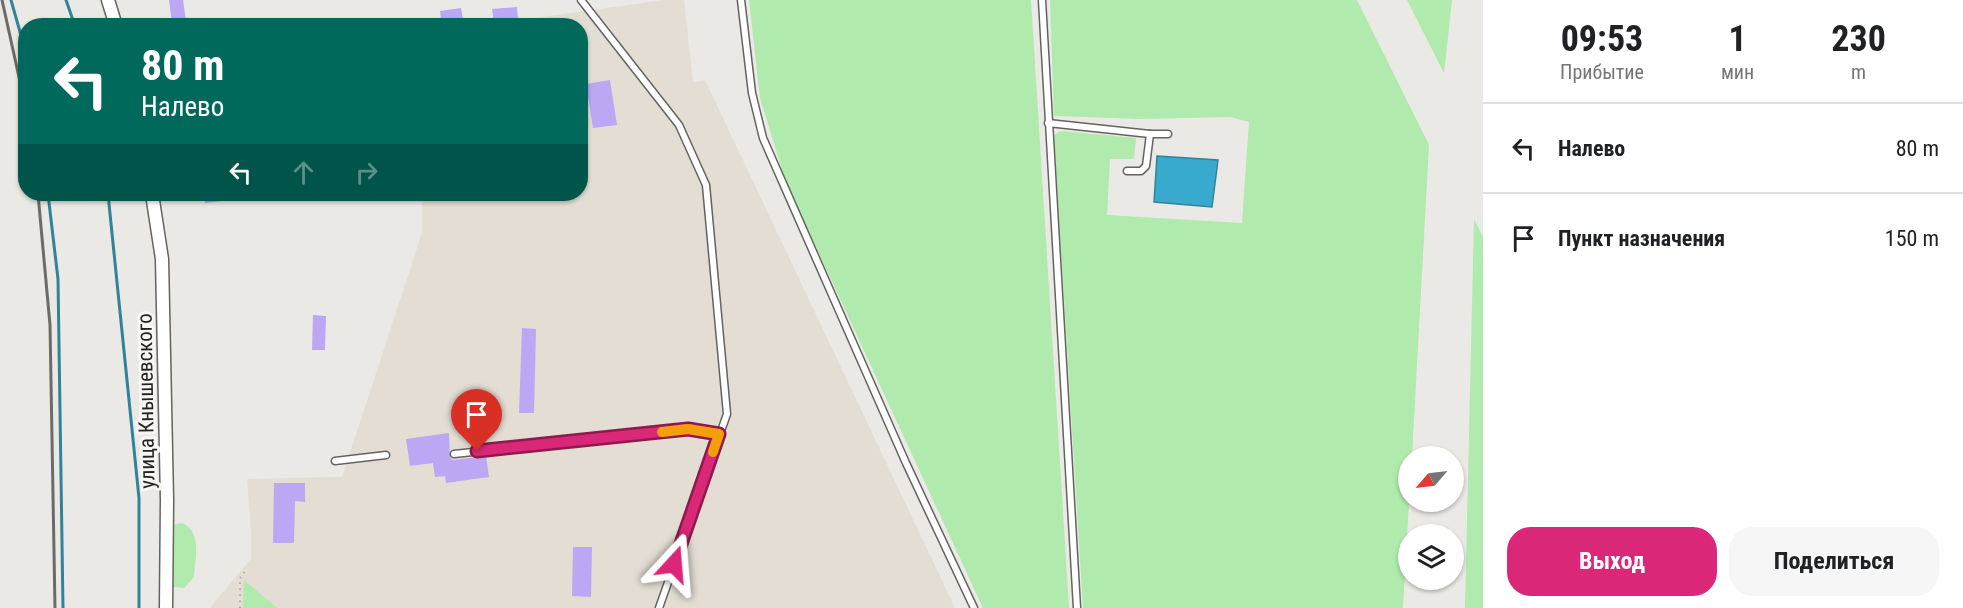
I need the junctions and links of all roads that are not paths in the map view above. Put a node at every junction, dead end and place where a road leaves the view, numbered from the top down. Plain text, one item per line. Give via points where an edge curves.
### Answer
1 (108, 0) edge
2 (581, 0) edge
3 (741, 0) edge
4 (1042, 0) edge
5 (114, 18) edge
6 (1048, 123) junction
7 (1150, 134) junction
8 (1168, 134) dead end
9 (1127, 171) dead end
10 (153, 201) edge
11 (719, 434) junction
12 (454, 454) dead end
13 (386, 455) dead end
14 (335, 461) dead end
15 (166, 608) edge
16 (659, 608) edge
17 (974, 608) edge
18 (1077, 608) edge

1 - 5 street
2 - 11 lane via 679,125 706,185 727,414
3 - 17 lane via 752,93 763,138
4 - 6 lane
6 - 7 lane
6 - 18 lane
7 - 8 lane
7 - 9 lane via 1146,166 1141,171
10 - 15 street, улица Кнышевского via 162,259
11 - 12 lane via 688,429
11 - 16 lane
13 - 14 lane

